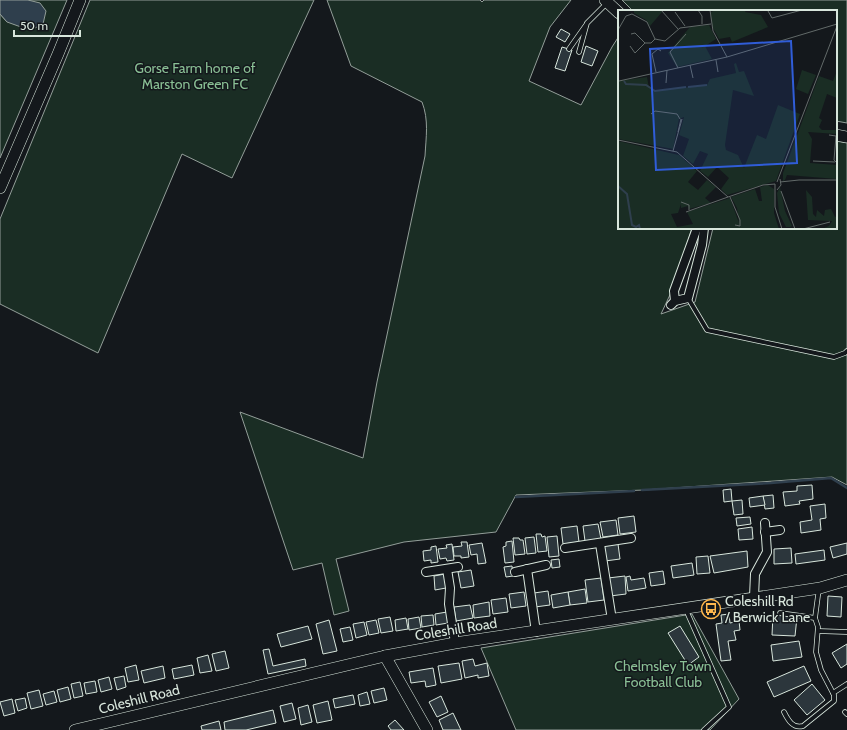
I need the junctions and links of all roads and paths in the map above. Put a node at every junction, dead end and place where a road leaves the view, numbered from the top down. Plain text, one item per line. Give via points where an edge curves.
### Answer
1 (80, 0) edge
2 (606, 1) edge
3 (618, 13) edge
4 (587, 23) junction
5 (569, 49) dead end
6 (579, 52) dead end
7 (837, 135) edge
8 (847, 137) edge
9 (0, 188) edge
10 (697, 229) edge
11 (704, 229) edge
12 (688, 298) junction
13 (847, 351) edge
14 (764, 523) dead end
15 (780, 530) dead end
16 (765, 532) junction
17 (631, 538) dead end
18 (600, 544) junction
19 (565, 548) dead end
20 (546, 565) dead end
21 (458, 567) dead end
22 (447, 569) junction
23 (527, 569) junction
24 (426, 572) dead end
25 (514, 572) dead end
26 (847, 580) edge
27 (820, 588) junction
28 (754, 597) junction
29 (685, 608) junction
30 (780, 613) dead end
31 (815, 618) junction
32 (612, 620) junction
33 (818, 631) junction
34 (536, 632) junction
35 (847, 632) edge
36 (455, 644) junction
37 (385, 656) junction
38 (847, 684) edge
39 (833, 692) junction
40 (784, 712) dead end
41 (74, 730) edge
42 (427, 730) edge
43 (704, 730) edge

1 - 9 street
2 - 3 street
2 - 4 lane
4 - 5 lane
4 - 6 lane
7 - 8 street
10 - 12 street via 674,291 673,303
11 - 12 street
12 - 13 lane via 707,330 834,357
14 - 16 street
15 - 16 street
16 - 28 street via 767,552 755,574
17 - 18 street
18 - 19 street
18 - 32 street
20 - 23 street
21 - 22 street
22 - 24 street
22 - 36 street
23 - 25 street
23 - 34 street
26 - 27 street, Coleshill Road
27 - 28 street, Coleshill Road
27 - 31 lane
28 - 29 street, Coleshill Road
29 - 32 street, Coleshill Road
29 - 43 lane via 729,707
30 - 31 lane
31 - 33 lane
32 - 34 street, Coleshill Road
33 - 35 lane
33 - 39 lane via 816,652 821,670
34 - 36 street, Coleshill Road
36 - 37 street, Coleshill Road
37 - 41 street, Coleshill Road
37 - 42 street
38 - 39 lane
39 - 40 lane via 834,701 803,726 794,726

